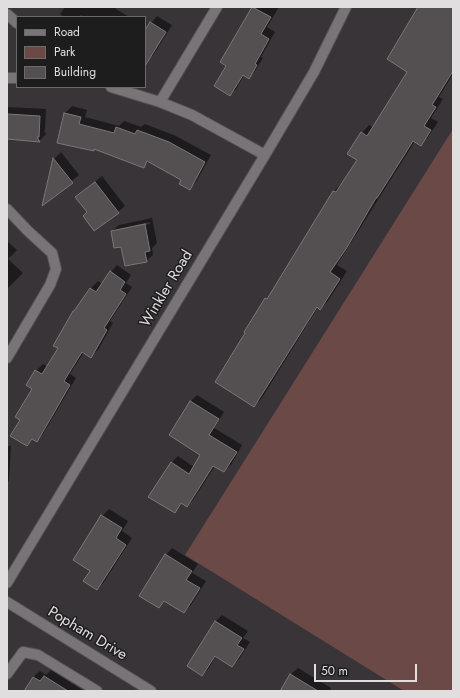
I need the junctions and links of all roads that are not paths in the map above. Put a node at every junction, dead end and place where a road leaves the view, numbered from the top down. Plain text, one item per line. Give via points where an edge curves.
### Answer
1 (217, 7) edge
2 (346, 7) edge
3 (7, 14) edge
4 (16, 22) edge
5 (115, 88) edge
6 (160, 102) junction
7 (265, 155) junction
8 (7, 209) edge
9 (7, 358) edge
10 (7, 583) edge
11 (7, 602) edge
12 (7, 674) edge
13 (97, 691) edge
14 (151, 691) edge

1 - 6 street
2 - 7 street, Winkler Road via 314,72
3 - 4 street
5 - 6 street
6 - 7 street
7 - 10 street, Winkler Road
8 - 9 street via 52,253 56,269 50,285
11 - 14 street, Popham Drive
12 - 13 street via 23,652 38,655

